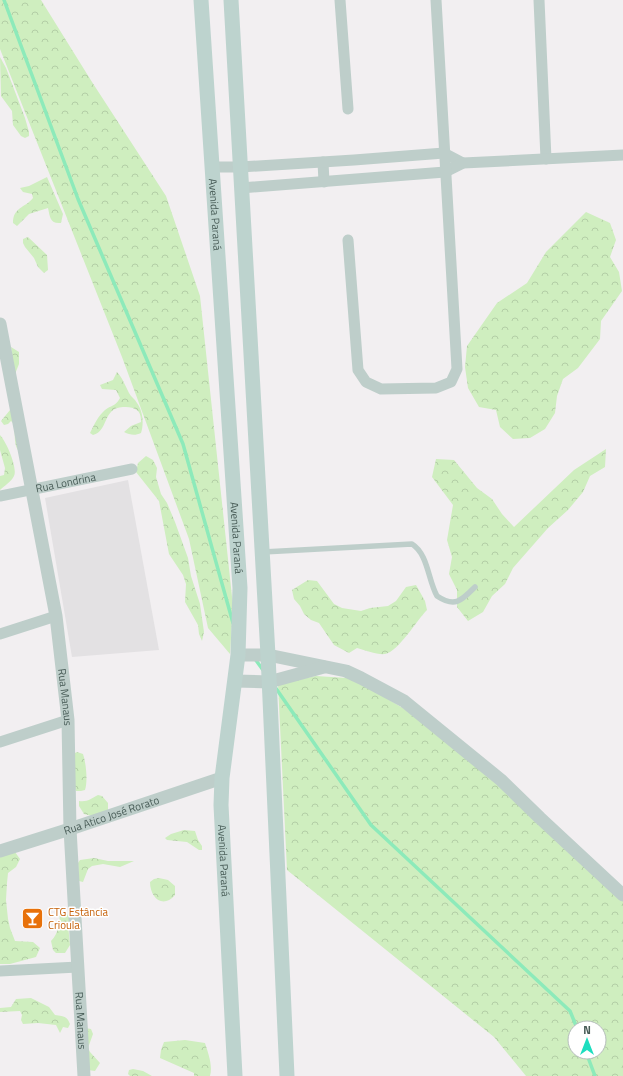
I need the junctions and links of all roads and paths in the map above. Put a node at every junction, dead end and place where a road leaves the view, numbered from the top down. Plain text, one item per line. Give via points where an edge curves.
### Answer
1 (200, 0) edge
2 (231, 0) edge
3 (340, 0) edge
4 (436, 0) edge
5 (539, 0) edge
6 (348, 109) dead end
7 (444, 153) junction
8 (623, 155) edge
9 (382, 158) junction
10 (546, 159) junction
11 (323, 162) junction
12 (463, 163) junction
13 (212, 167) junction
14 (240, 167) junction
15 (445, 172) junction
16 (384, 177) junction
17 (324, 182) junction
18 (241, 188) junction
19 (348, 240) dead end
20 (0, 324) edge
21 (132, 469) dead end
22 (32, 490) junction
23 (0, 496) edge
24 (262, 552) junction
25 (475, 588) dead end
26 (56, 616) junction
27 (0, 634) edge
28 (238, 650) junction
29 (268, 655) junction
30 (328, 666) junction
31 (234, 681) junction
32 (269, 682) junction
33 (68, 720) junction
34 (0, 742) edge
35 (222, 778) junction
36 (70, 829) junction
37 (0, 851) edge
38 (623, 895) edge
39 (78, 967) junction
40 (0, 971) edge
41 (84, 1076) edge
42 (235, 1076) edge
43 (287, 1076) edge

1 - 13 main road, Avenida Paraná
2 - 14 main road
3 - 6 street
4 - 7 street
5 - 10 street
7 - 9 street
7 - 12 street
7 - 15 street
8 - 10 street
9 - 11 street
9 - 16 street
10 - 12 street
11 - 14 street
11 - 17 street
12 - 15 street
13 - 14 street
13 - 28 main road, Avenida Paraná via 240,580
14 - 18 main road
15 - 16 street
15 - 19 street via 457,369 451,382 436,388 381,389 366,382 358,370
16 - 17 street
17 - 18 street
18 - 24 main road
20 - 22 street, Rua Manaus
21 - 22 street, Rua Londrina
22 - 23 street, Rua Londrina
22 - 26 street, Rua Manaus
24 - 25 lane via 412,544 416,546 424,562 437,596 449,603 461,601
24 - 29 main road
26 - 27 street
26 - 33 street, Rua Manaus
28 - 29 street
28 - 31 main road, Avenida Paraná
29 - 30 street
29 - 32 main road
30 - 32 street
30 - 38 street via 346,671 404,701 501,780
31 - 32 street
31 - 35 main road, Avenida Paraná
32 - 43 main road
33 - 34 street
33 - 36 street, Rua Manaus
35 - 36 street, Rua Atico José Rorato
35 - 42 main road, Avenida Paraná via 221,805
36 - 37 street, Rua Atico José Rorato
36 - 39 street, Rua Manaus
39 - 40 street
39 - 41 street, Rua Manaus

